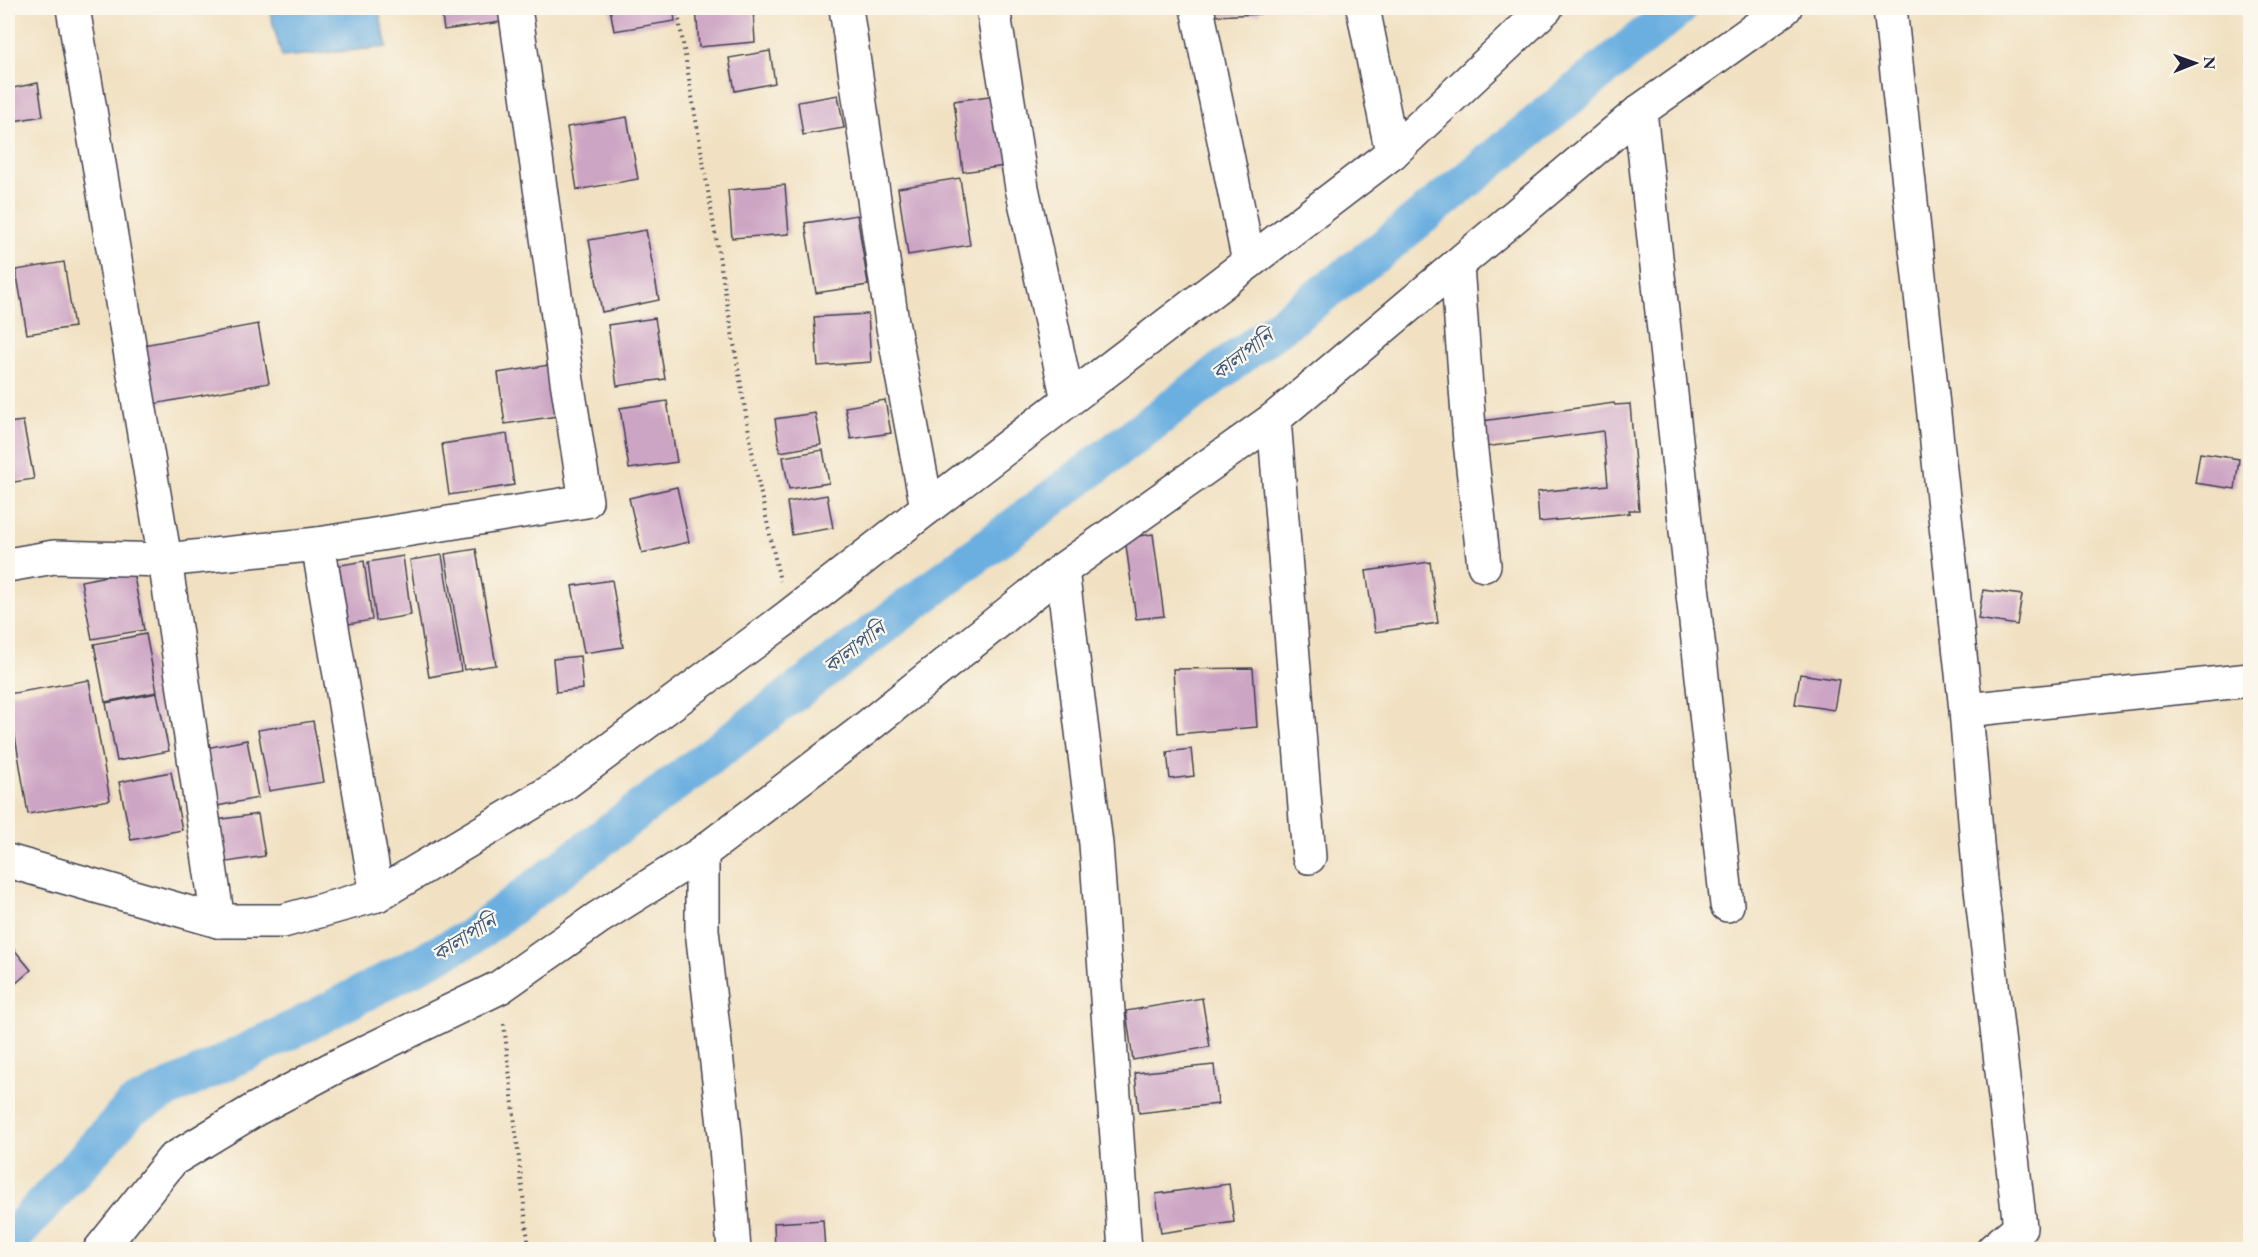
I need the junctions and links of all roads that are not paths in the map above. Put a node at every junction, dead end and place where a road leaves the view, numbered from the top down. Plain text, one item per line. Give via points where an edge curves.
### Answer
1 (73, 8) edge
2 (514, 8) edge
3 (846, 8) edge
4 (993, 8) edge
5 (1197, 8) edge
6 (1363, 8) edge
7 (1785, 8) edge
8 (1890, 8) edge
9 (1543, 9) edge
10 (1640, 111) junction
11 (1392, 153) junction
12 (1249, 262) junction
13 (1457, 266) junction
14 (1068, 400) junction
15 (1274, 419) junction
16 (927, 508) junction
17 (318, 544) junction
18 (165, 560) junction
19 (8, 565) edge
20 (1484, 566) dead end
21 (1062, 570) junction
22 (2250, 680) edge
23 (1966, 710) junction
24 (702, 853) junction
25 (1309, 857) dead end
26 (8, 861) edge
27 (377, 895) junction
28 (1727, 905) dead end
29 (219, 921) junction
30 (100, 1250) edge
31 (734, 1250) edge
32 (1125, 1250) edge
33 (1994, 1250) edge

1 - 18 street
2 - 17 street via 586,501
3 - 16 street via 892,322
4 - 14 street via 1022,188
5 - 12 street
6 - 11 street
7 - 10 street
8 - 23 street
9 - 11 street
10 - 13 street
10 - 28 street
11 - 12 street
12 - 14 street
13 - 15 street
13 - 20 street
14 - 16 street
15 - 21 street
15 - 25 street
16 - 27 street via 566,783
17 - 18 street
17 - 27 street
18 - 19 street via 54,557
18 - 29 street
21 - 24 street
21 - 32 street via 1096,844
22 - 23 street
23 - 33 street via 1980,880 2020,1227
24 - 30 street via 598,918 500,987 335,1067 172,1160
24 - 31 street via 702,930
26 - 29 street
27 - 29 street via 283,921

